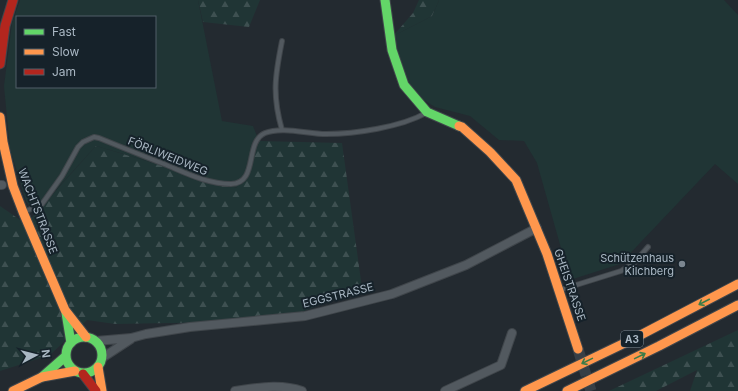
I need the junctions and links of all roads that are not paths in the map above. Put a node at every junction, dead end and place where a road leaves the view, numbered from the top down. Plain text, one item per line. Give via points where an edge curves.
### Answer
1 (13, 0) edge
2 (385, 0) edge
3 (282, 41) dead end
4 (0, 64) edge
5 (427, 112) junction
6 (0, 117) edge
7 (282, 130) junction
8 (23, 212) junction
9 (537, 228) junction
10 (648, 247) dead end
11 (738, 284) edge
12 (560, 290) junction
13 (738, 305) edge
14 (65, 310) junction
15 (512, 333) dead end
16 (86, 337) junction
17 (131, 338) junction
18 (96, 341) junction
19 (71, 343) junction
20 (578, 350) tunnel mouth
21 (66, 356) junction
22 (102, 358) junction
23 (98, 367) junction
24 (79, 372) junction
25 (42, 378) junction
26 (13, 391) edge
27 (96, 391) edge
28 (102, 391) edge
29 (235, 391) edge
30 (302, 391) edge
31 (445, 391) edge
32 (525, 391) edge
33 (567, 391) edge

1 - 4 main road via 5,26
2 - 5 main road via 392,50 404,85
3 - 7 lane via 275,95
5 - 7 lane, FÖRLIWEIDWEG via 419,117 387,126 352,133 325,134
5 - 9 main road, GHEISTRASSE via 462,127 490,152 516,180
6 - 8 main road, WACHTSTRASSE via 13,186
7 - 8 lane, FÖRLIWEIDWEG via 266,133 258,138 244,179 231,184 206,181 94,137 78,147 42,204
8 - 14 main road, WACHTSTRASSE
9 - 12 main road, GHEISTRASSE
9 - 17 street, EGGSTRASSE via 466,265 392,294 305,316 190,326
10 - 12 lane via 634,263 621,271
11 -> 32 main road, A3
12 - 20 main road, GHEISTRASSE
33 -> 13 main road, A3
14 - 16 main road, WACHTSTRASSE
14 - 19 main road, WACHTSTRASSE
15 - 31 street via 501,365
16 - 18 main road
16 - 19 main road via 78,338
17 - 18 street, EGGSTRASSE
17 - 22 street, EGGSTRASSE
18 - 22 main road
19 - 21 main road
21 - 24 main road via 68,365
21 - 25 main road
22 - 23 main road
23 - 24 main road via 91,372
23 - 28 main road
24 - 25 main road
24 - 27 main road
25 - 26 main road
29 - 30 street via 275,386 292,387

